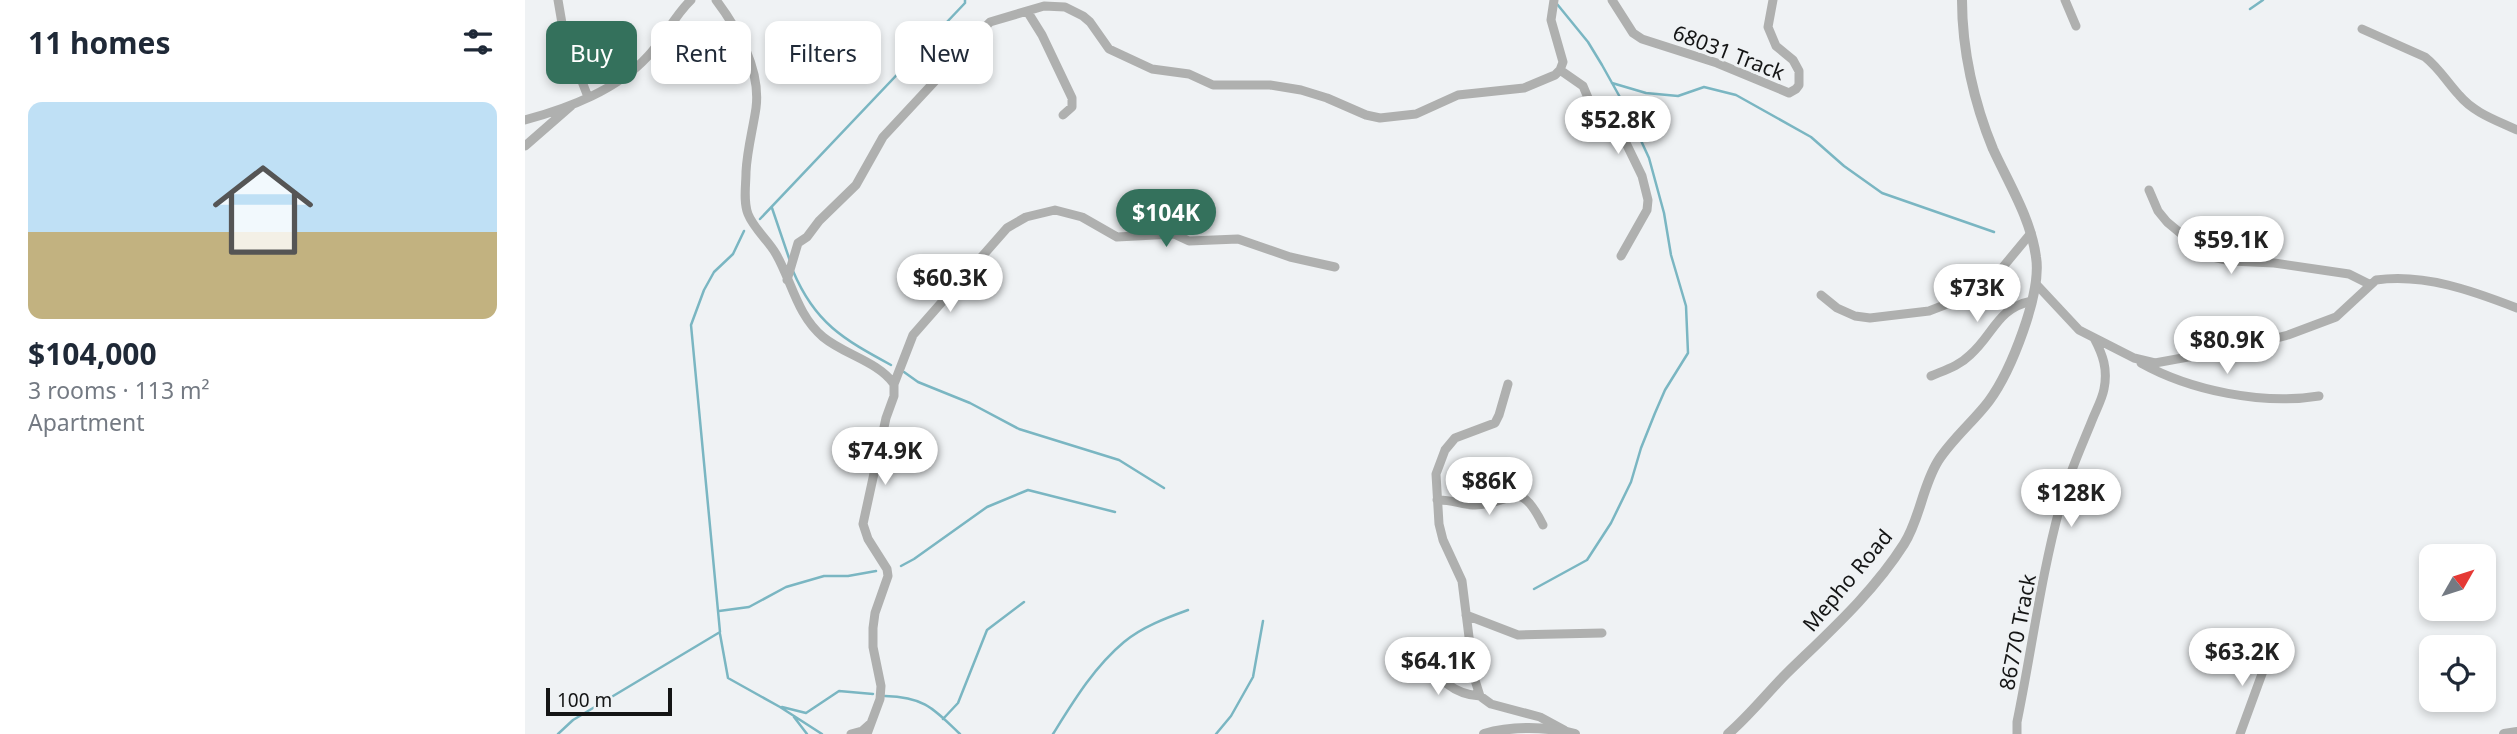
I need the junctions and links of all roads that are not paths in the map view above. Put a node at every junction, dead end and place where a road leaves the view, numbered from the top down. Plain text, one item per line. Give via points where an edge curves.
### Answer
1 (558, 0) edge
2 (691, 0) edge
3 (1554, 0) edge
4 (1612, 0) edge
5 (1773, 0) edge
6 (1962, 0) edge
7 (2065, 0) edge
8 (719, 2) edge
9 (1027, 11) junction
10 (2076, 26) dead end
11 (2362, 29) dead end
12 (1560, 70) junction
13 (588, 97) junction
14 (573, 104) junction
15 (1063, 115) dead end
16 (525, 120) edge
17 (2517, 130) edge
18 (525, 146) edge
19 (2149, 190) dead end
20 (2031, 233) junction
21 (1621, 256) dead end
22 (1335, 267) dead end
23 (787, 280) junction
24 (2036, 284) junction
25 (2369, 284) junction
26 (1821, 295) dead end
27 (2032, 302) junction
28 (2517, 308) edge
29 (2094, 338) junction
30 (2134, 358) junction
31 (1931, 376) dead end
32 (894, 384) junction
33 (1508, 384) dead end
34 (2319, 396) dead end
35 (1437, 500) junction
36 (1543, 525) dead end
37 (1466, 615) junction
38 (1602, 633) dead end
39 (2270, 652) dead end
40 (1419, 655) dead end
41 (1480, 696) junction
42 (871, 723) junction
43 (2517, 732) edge
44 (1572, 733) edge
45 (851, 734) edge
46 (867, 734) edge
47 (1484, 734) edge
48 (1728, 734) edge
49 (2017, 734) edge
50 (2240, 734) edge
51 (2504, 734) edge

1 - 13 street via 564,35
2 - 13 street via 647,57 619,81
3 - 12 street via 1550,14 1563,62
4 - 5 street, 68031 Track via 1641,39 1717,63 1789,93 1800,85 1799,71 1776,46 1768,27
6 - 20 street, Mepho Road via 1968,64 1981,116
7 - 10 street
8 - 23 street via 745,48 757,90 747,166 747,210 775,251
9 - 12 street via 1055,6 1075,11 1114,52 1152,69 1189,74 1213,85 1301,90 1380,118 1416,114 1458,95 1524,88
9 - 15 street via 1072,98 1072,107
9 - 23 street via 990,22 883,137 856,185 798,243
11 - 17 street via 2425,57 2469,105
12 - 21 street via 1583,86 1597,118 1625,141 1642,176 1647,210
13 - 14 street
14 - 16 street
14 - 18 street
19 - 25 street via 2167,222 2208,256 2349,274
20 - 24 street, Mepho Road
20 - 26 street via 1993,279 1929,311 1855,316
22 - 32 street via 1238,239 1189,241 1174,234 1117,237 1082,217 1055,210 1041,212 1014,222 913,335
23 - 32 street via 803,313 820,334
24 - 27 street, Mepho Road
24 - 29 street via 2070,322
25 - 28 street via 2385,278 2446,284
25 - 30 street via 2336,317 2288,335 2163,362
27 - 31 street via 2018,304 2003,314 1968,358
27 - 48 street, Mepho Road via 2006,372 1991,398 1940,458 1913,528 1896,557 1828,635
29 - 30 street
29 - 49 street, 86770 Track via 2105,364 2104,390 2058,513
30 - 34 street via 2162,374 2203,387 2277,400
32 - 42 street via 863,524 888,576 873,628 881,686
33 - 35 street via 1495,423 1455,438 1445,450 1436,474
35 - 36 street via 1473,505 1524,497
35 - 37 street via 1443,540 1462,581
37 - 38 street via 1518,635
37 - 41 street
39 - 50 street
40 - 41 street via 1449,687
41 - 44 street
42 - 45 street
42 - 46 street
43 - 51 street
44 - 47 street via 1526,729

